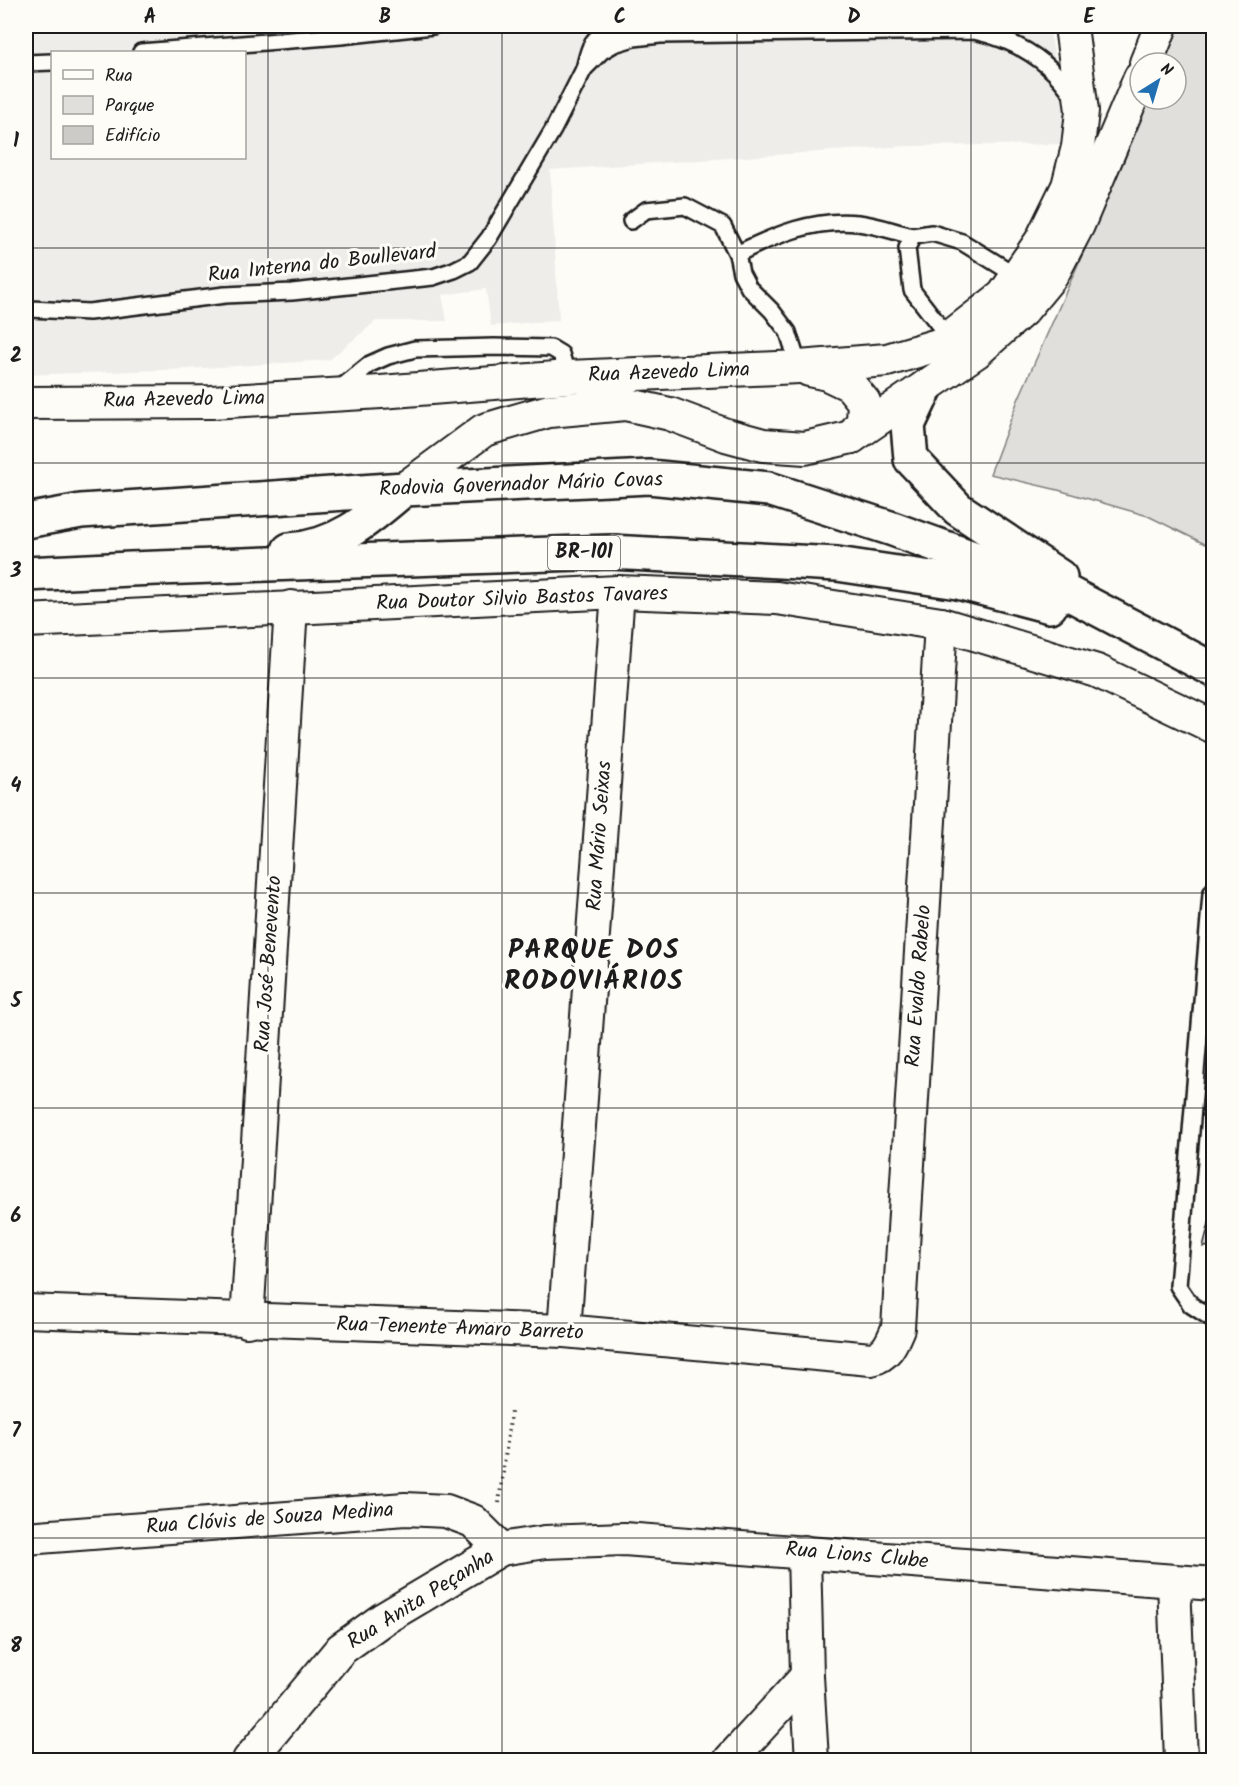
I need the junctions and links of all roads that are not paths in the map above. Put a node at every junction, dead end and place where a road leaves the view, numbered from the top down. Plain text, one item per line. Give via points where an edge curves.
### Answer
1 (433, 26) edge
2 (627, 26) edge
3 (1071, 26) edge
4 (1161, 26) edge
5 (154, 51) edge
6 (1151, 51) edge
7 (51, 62) edge
8 (26, 63) edge
9 (584, 69) junction
10 (1128, 106) edge
11 (1082, 111) junction
12 (632, 221) dead end
13 (913, 236) junction
14 (737, 254) junction
15 (1017, 276) junction
16 (26, 308) edge
17 (949, 338) junction
18 (799, 367) junction
19 (926, 387) junction
20 (26, 403) edge
21 (852, 437) junction
22 (404, 489) junction
23 (26, 521) edge
24 (130, 569) junction
25 (26, 574) edge
26 (618, 592) junction
27 (291, 607) junction
28 (26, 621) edge
29 (941, 624) junction
30 (1136, 629) junction
31 (1214, 670) edge
32 (1214, 727) edge
33 (1214, 889) edge
34 (1210, 968) edge
35 (26, 1311) edge
36 (1214, 1320) edge
37 (247, 1321) junction
38 (564, 1331) junction
39 (889, 1347) joint
40 (26, 1538) edge
41 (501, 1549) junction
42 (804, 1552) junction
43 (1174, 1582) junction
44 (1214, 1584) edge
45 (807, 1676) junction
46 (249, 1761) edge
47 (730, 1761) edge
48 (812, 1761) edge
49 (1181, 1761) edge

1 - 5 lane
2 - 9 lane via 603,33 590,43
3 - 11 street, Rua Azevedo Lima
4 - 6 street
7 - 8 lane
9 - 11 lane, Rua Interna do Boullevard via 614,44 660,35 974,31 994,36 1042,60 1062,80
9 - 16 lane, Rua Interna do Boullevard via 489,238 470,262 454,270 434,278 214,296 89,312
10 - 19 street, Rua Azevedo Lima via 1078,225 1052,275 1023,310 976,352
11 - 15 street, Rua Azevedo Lima via 1068,186 1041,241
12 - 14 lane via 646,210 685,206 723,226
13 - 14 lane via 858,223 808,225
13 - 15 lane via 932,233 962,242
13 - 17 lane via 908,248 912,290
14 - 18 lane via 749,288 788,332
15 - 17 street, Rua Azevedo Lima via 1003,296
17 - 18 street, Rua Azevedo Lima via 887,360
18 - 20 street, Rua Azevedo Lima via 568,377 211,402
18 - 21 street via 850,385 864,402 863,421
19 - 21 street, Rua Azevedo Lima
19 - 30 highway via 908,425 911,459 958,509
21 - 22 street, Rua Azevedo Lima via 805,448 774,446 625,404 549,411 484,430
22 - 23 highway, Rodovia Governador Mário Covas / BR-101 via 81,512
22 - 24 highway via 362,525 327,542 294,550 180,556
22 - 30 highway, Rodovia Governador Mário Covas / BR-101 via 649,477 768,489 1064,591
24 - 25 highway, Rodovia Governador Mário Covas / BR-101
24 - 30 highway, Rodovia Governador Mário Covas / BR-101 via 610,552 825,563 958,582
26 - 27 street, Rua Doutor Silvio Bastos Tavares
26 - 29 street, Rua Doutor Silvio Bastos Tavares via 777,598
26 - 38 street, Rua Mário Seixas
27 - 28 street, Rua Doutor Silvio Bastos Tavares
27 - 37 street, Rua José Benevento
29 - 32 street, Rua Doutor Silvio Bastos Tavares via 1097,671
29 - 39 street, Rua Evaldo Rabelo via 898,1328
30 - 31 highway, Rodovia Governador Mário Covas / BR-101
33 - 34 lane
34 - 36 lane via 1178,1286 1191,1305
35 - 37 street, Rua Tenente Amaro Barreto
37 - 38 street, Rua Tenente Amaro Barreto
38 - 39 street, Rua Tenente Amaro Barreto via 871,1359
40 - 41 street, Rua Clóvis de Souza Medina via 405,1509 446,1511 473,1521
41 - 42 street, Rua Lions Clube via 545,1542 624,1539
41 - 46 street, Rua Anita Peçanha via 341,1649
42 - 43 street, Rua Lions Clube
42 - 45 street
43 - 44 street, Rua Lions Clube
43 - 49 street
45 - 47 street
45 - 48 street

